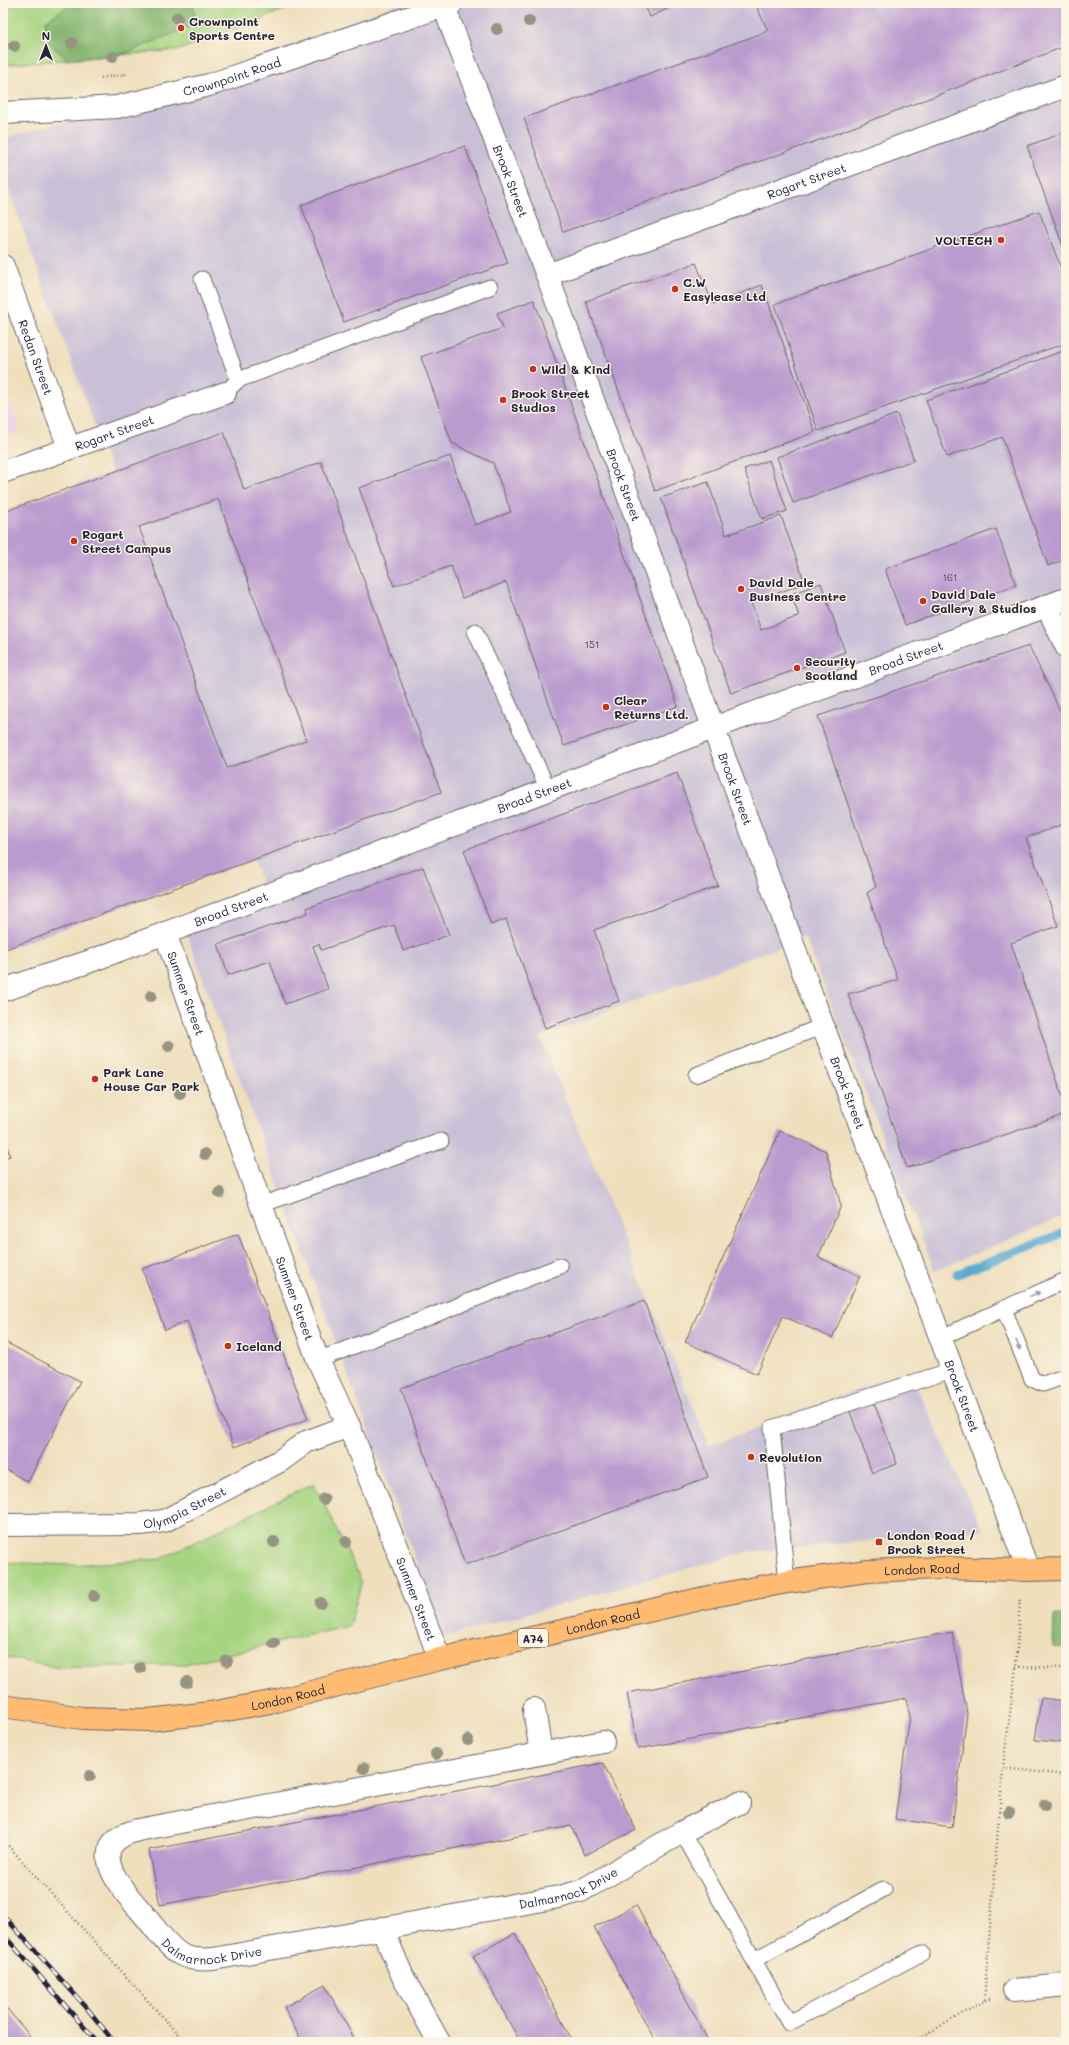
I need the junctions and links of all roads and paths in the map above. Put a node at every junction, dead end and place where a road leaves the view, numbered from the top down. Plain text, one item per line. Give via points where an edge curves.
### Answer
1 (447, 4) edge
2 (130, 74) dead end
3 (99, 78) dead end
4 (1066, 86) edge
5 (3, 113) edge
6 (3, 266) edge
7 (546, 275) junction
8 (202, 279) dead end
9 (490, 287) dead end
10 (232, 386) junction
11 (69, 448) junction
12 (3, 472) edge
13 (1057, 602) edge
14 (475, 631) dead end
15 (1066, 646) edge
16 (714, 728) junction
17 (548, 790) junction
18 (165, 933) junction
19 (3, 990) edge
20 (823, 1026) junction
21 (696, 1075) dead end
22 (441, 1141) dead end
23 (261, 1205) junction
24 (560, 1266) dead end
25 (1066, 1280) edge
26 (1004, 1308) junction
27 (940, 1338) junction
28 (318, 1360) junction
29 (952, 1370) junction
30 (1066, 1376) edge
31 (349, 1426) junction
32 (3, 1525) edge
33 (1066, 1569) edge
34 (1028, 1570) junction
35 (787, 1582) junction
36 (440, 1659) junction
37 (1016, 1667) junction
38 (1066, 1668) edge
39 (3, 1706) edge
40 (534, 1709) dead end
41 (604, 1742) dead end
42 (541, 1753) junction
43 (1003, 1768) junction
44 (1066, 1775) edge
45 (739, 1803) dead end
46 (682, 1832) junction
47 (3, 1840) edge
48 (884, 1889) dead end
49 (382, 1928) junction
50 (922, 1954) dead end
51 (754, 1960) junction
52 (1066, 1985) edge
53 (1014, 1990) joint
54 (984, 2001) junction
55 (185, 2042) edge
56 (439, 2042) edge
57 (913, 2042) edge

1 - 5 street, Crownpoint Road via 209,85 117,107
1 - 7 street, Brook Street
2 - 3 path
4 - 7 street, Rogart Street
6 - 11 street, Redan Street
7 - 16 street, Brook Street
8 - 10 lane
9 - 10 lane
10 - 11 street, Rogart Street
11 - 12 street, Rogart Street
13 - 15 street
13 - 16 street, Broad Street
14 - 17 lane
16 - 17 street, Broad Street
16 - 20 street, Brook Street
17 - 18 street, Broad Street
18 - 19 street, Broad Street
18 - 23 street, Summer Street
20 - 21 lane
20 - 27 street, Brook Street
22 - 23 lane
23 - 28 street, Summer Street
24 - 28 lane
26 -> 25 lane
26 - 27 lane
26 -> 30 lane via 1032,1379 1043,1384
27 - 29 street, Brook Street
28 - 31 street, Summer Street
29 - 34 street, Brook Street
29 - 35 lane via 772,1428
31 - 32 street, Olympia Street via 306,1442 280,1461 164,1521 140,1524
31 - 36 street, Summer Street
33 - 34 main road, London Road / A74
34 - 35 main road, London Road / A74 via 938,1568 868,1571
34 - 37 path via 1021,1588
35 - 36 main road, London Road / A74 via 713,1596
36 - 39 main road, London Road / A74 via 276,1701 210,1713 156,1719 82,1718
37 - 38 path
37 - 43 path
40 - 42 street
41 - 42 street
42 - 49 street, Dalmarnock Drive via 124,1833 111,1846 109,1868 116,1882 174,1949 189,1958 213,1959
43 - 44 path
43 - 54 path
45 - 46 street, Dalmarnock Drive
46 - 49 street, Dalmarnock Drive via 581,1891
46 - 51 lane
47 - 55 path
48 - 51 lane
49 - 56 street via 403,1977
50 - 51 lane via 789,2023
52 - 53 street
53 - 54 path
54 - 57 path

